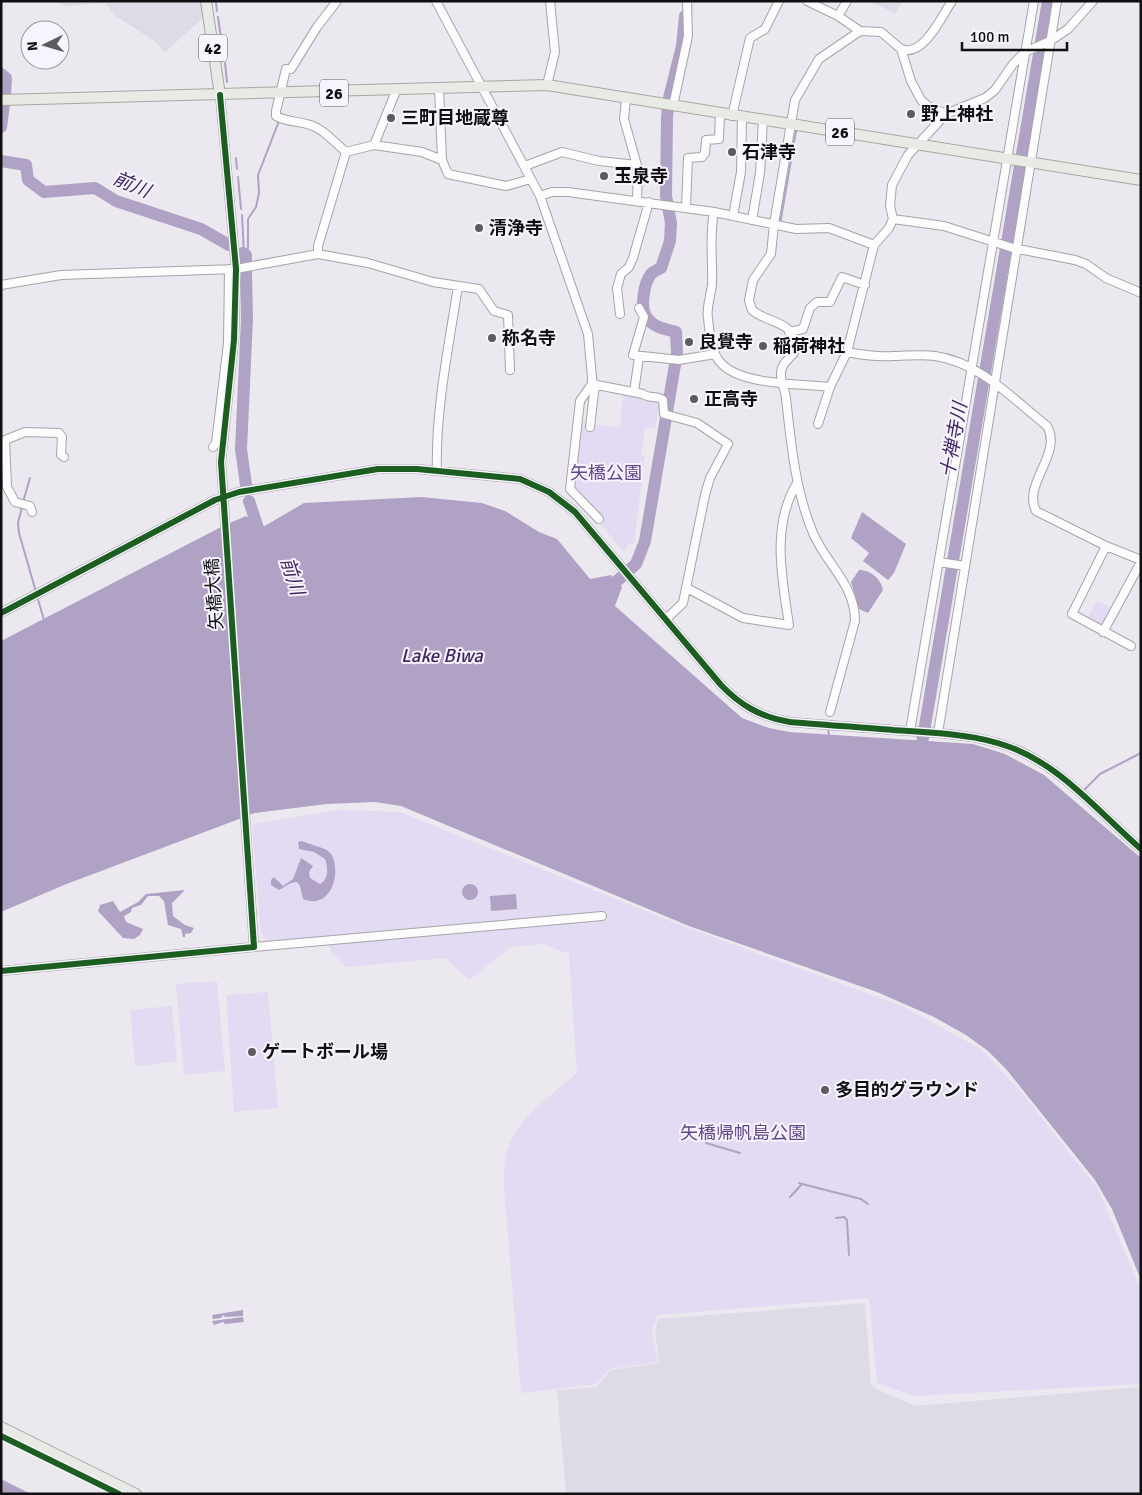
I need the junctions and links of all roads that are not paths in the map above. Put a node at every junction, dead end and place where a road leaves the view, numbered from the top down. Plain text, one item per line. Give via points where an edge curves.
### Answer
1 (206, 1) edge
2 (337, 1) edge
3 (436, 1) edge
4 (550, 1) edge
5 (687, 1) edge
6 (779, 1) edge
7 (807, 1) edge
8 (847, 1) edge
9 (952, 1) edge
10 (1034, 1) edge
11 (1057, 1) edge
12 (1093, 1) edge
13 (838, 16) junction
14 (860, 31) junction
15 (1049, 42) junction
16 (901, 49) junction
17 (1026, 52) junction
18 (547, 85) junction
19 (481, 87) junction
20 (439, 88) junction
21 (396, 91) junction
22 (279, 94) junction
23 (220, 95) junction
24 (626, 98) junction
25 (1, 100) edge
26 (670, 106) junction
27 (720, 114) junction
28 (946, 114) junction
29 (737, 116) junction
30 (763, 120) junction
31 (791, 124) junction
32 (374, 145) junction
33 (918, 145) junction
34 (346, 152) junction
35 (1008, 159) junction
36 (442, 160) junction
37 (1029, 162) junction
38 (637, 165) junction
39 (525, 166) junction
40 (531, 179) junction
41 (1141, 180) edge
42 (540, 196) junction
43 (637, 200) junction
44 (649, 202) junction
45 (686, 208) junction
46 (714, 212) junction
47 (733, 216) junction
48 (893, 218) junction
49 (752, 220) junction
50 (774, 224) junction
51 (995, 242) junction
52 (874, 245) junction
53 (1015, 248) junction
54 (318, 254) junction
55 (236, 269) junction
56 (1, 285) edge
57 (864, 285) junction
58 (458, 286) junction
59 (1141, 293) edge
60 (639, 308) dead end
61 (620, 314) dead end
62 (789, 332) junction
63 (847, 352) junction
64 (715, 354) junction
65 (640, 357) junction
66 (974, 368) junction
67 (510, 370) dead end
68 (782, 382) junction
69 (993, 382) junction
70 (593, 384) junction
71 (830, 387) junction
72 (634, 392) junction
73 (818, 424) dead end
74 (590, 427) dead end
75 (213, 447) dead end
76 (64, 457) dead end
77 (437, 471) junction
78 (797, 483) junction
79 (4, 487) edge
80 (223, 496) junction
81 (32, 512) dead end
82 (599, 519) dead end
83 (1106, 546) junction
84 (1141, 561) edge
85 (941, 562) junction
86 (963, 566) junction
87 (687, 588) junction
88 (1, 614) edge
89 (666, 619) junction
90 (1103, 632) junction
91 (1130, 646) dead end
92 (830, 712) dead end
93 (912, 731) junction
94 (937, 733) junction
95 (1141, 849) edge
96 (602, 916) dead end
97 (254, 947) junction
98 (1, 971) edge
99 (1, 1427) edge
100 (136, 1494) edge

1 - 23 main road, 42
2 - 22 street via 291,69 286,68
3 - 19 street
4 - 18 street via 555,52
5 - 26 street via 688,36
6 - 29 street via 765,29 750,38
7 - 13 street
8 - 13 street
9 - 16 street via 930,37 912,49
10 - 17 street
11 - 15 street
12 - 15 street via 1068,29
13 - 14 street
14 - 16 street via 881,32
14 - 31 street via 819,59 795,100
15 - 17 street
15 - 37 street
16 - 28 street via 921,100
17 - 28 street via 985,98
17 - 35 street
18 - 19 main road, 26
18 - 24 main road, 26
19 - 20 main road, 26
19 - 39 street
20 - 21 main road, 26
20 - 36 street
21 - 22 main road, 26
21 - 32 street
22 - 23 main road, 26
22 - 34 street via 276,116 321,130
23 - 25 main road, 26
23 - 55 street
24 - 26 main road, 26
24 - 38 street via 624,119
26 - 27 main road, 26
27 - 29 main road, 26
27 - 45 street via 719,139 706,140 702,157 688,158
28 - 33 street
29 - 30 main road, 26
29 - 47 street via 741,172
30 - 31 main road, 26
30 - 49 street via 760,173
31 - 33 main road, 26
31 - 50 street
32 - 34 street
32 - 36 street via 422,152
33 - 35 main road, 26
33 - 48 street via 908,155 892,185 890,206
34 - 54 street
35 - 37 main road, 26
35 - 51 street
36 - 40 street via 448,174 502,186
37 - 41 main road, 26
37 - 53 street
38 - 39 street via 599,161 562,152
38 - 43 street
39 - 40 street
40 - 42 street
42 - 43 street via 559,192
42 - 70 street via 588,334
43 - 44 street
44 - 45 street
44 - 61 street via 633,258 621,274 617,288
45 - 46 street
46 - 47 street
46 - 64 street via 710,256 712,285 707,317
47 - 49 street
48 - 51 street via 944,226
48 - 52 street
49 - 50 street
50 - 52 street via 796,229 830,228
50 - 62 street via 771,254 753,280 750,306 756,314 781,324
51 - 53 street
51 - 66 street
52 - 57 street
53 - 59 street via 1075,260
53 - 69 street
54 - 55 street
54 - 58 street
55 - 56 street via 61,275
55 - 75 street
55 - 80 street, 矢橋大橋 via 234,340 221,462
57 - 62 street via 842,277 830,302 817,302 810,308 803,329
57 - 63 street
58 - 67 street via 479,289 494,311 508,314
58 - 77 street via 436,453
60 - 65 street via 644,318 633,355
62 - 68 street via 794,348 782,366
63 - 66 street via 872,356 933,355
63 - 71 street
64 - 65 street via 677,360
64 - 68 street via 740,376
65 - 72 street
66 - 69 street
66 - 85 street
68 - 71 street
68 - 78 street
69 - 83 street via 1047,426 1051,433 1051,444 1032,499 1036,511
69 - 86 street
70 - 72 street
70 - 74 street
70 - 82 street via 580,401 570,489
71 - 73 street
72 - 87 street via 647,398 660,398 666,414 697,423 728,444 705,495
76 - 79 street via 61,454 62,437 58,433 25,432 5,440
77 - 80 street via 378,469
77 - 89 street via 509,477 530,482 549,492 575,512
78 - 87 street via 788,503 780,546 790,625 744,618
78 - 92 street via 813,532 847,586 855,609 855,621
79 - 81 street via 15,502 30,506
80 - 88 street
80 - 97 street, 矢橋大橋
83 - 84 street
83 - 90 street via 1072,614
84 - 90 street
85 - 86 street
85 - 93 street
86 - 94 street
87 - 89 street via 683,603
89 - 93 street via 721,685 750,710 790,722
90 - 91 street
93 - 94 street
94 - 95 street via 990,741 1040,761
96 - 97 street
97 - 98 street
99 - 100 main road

